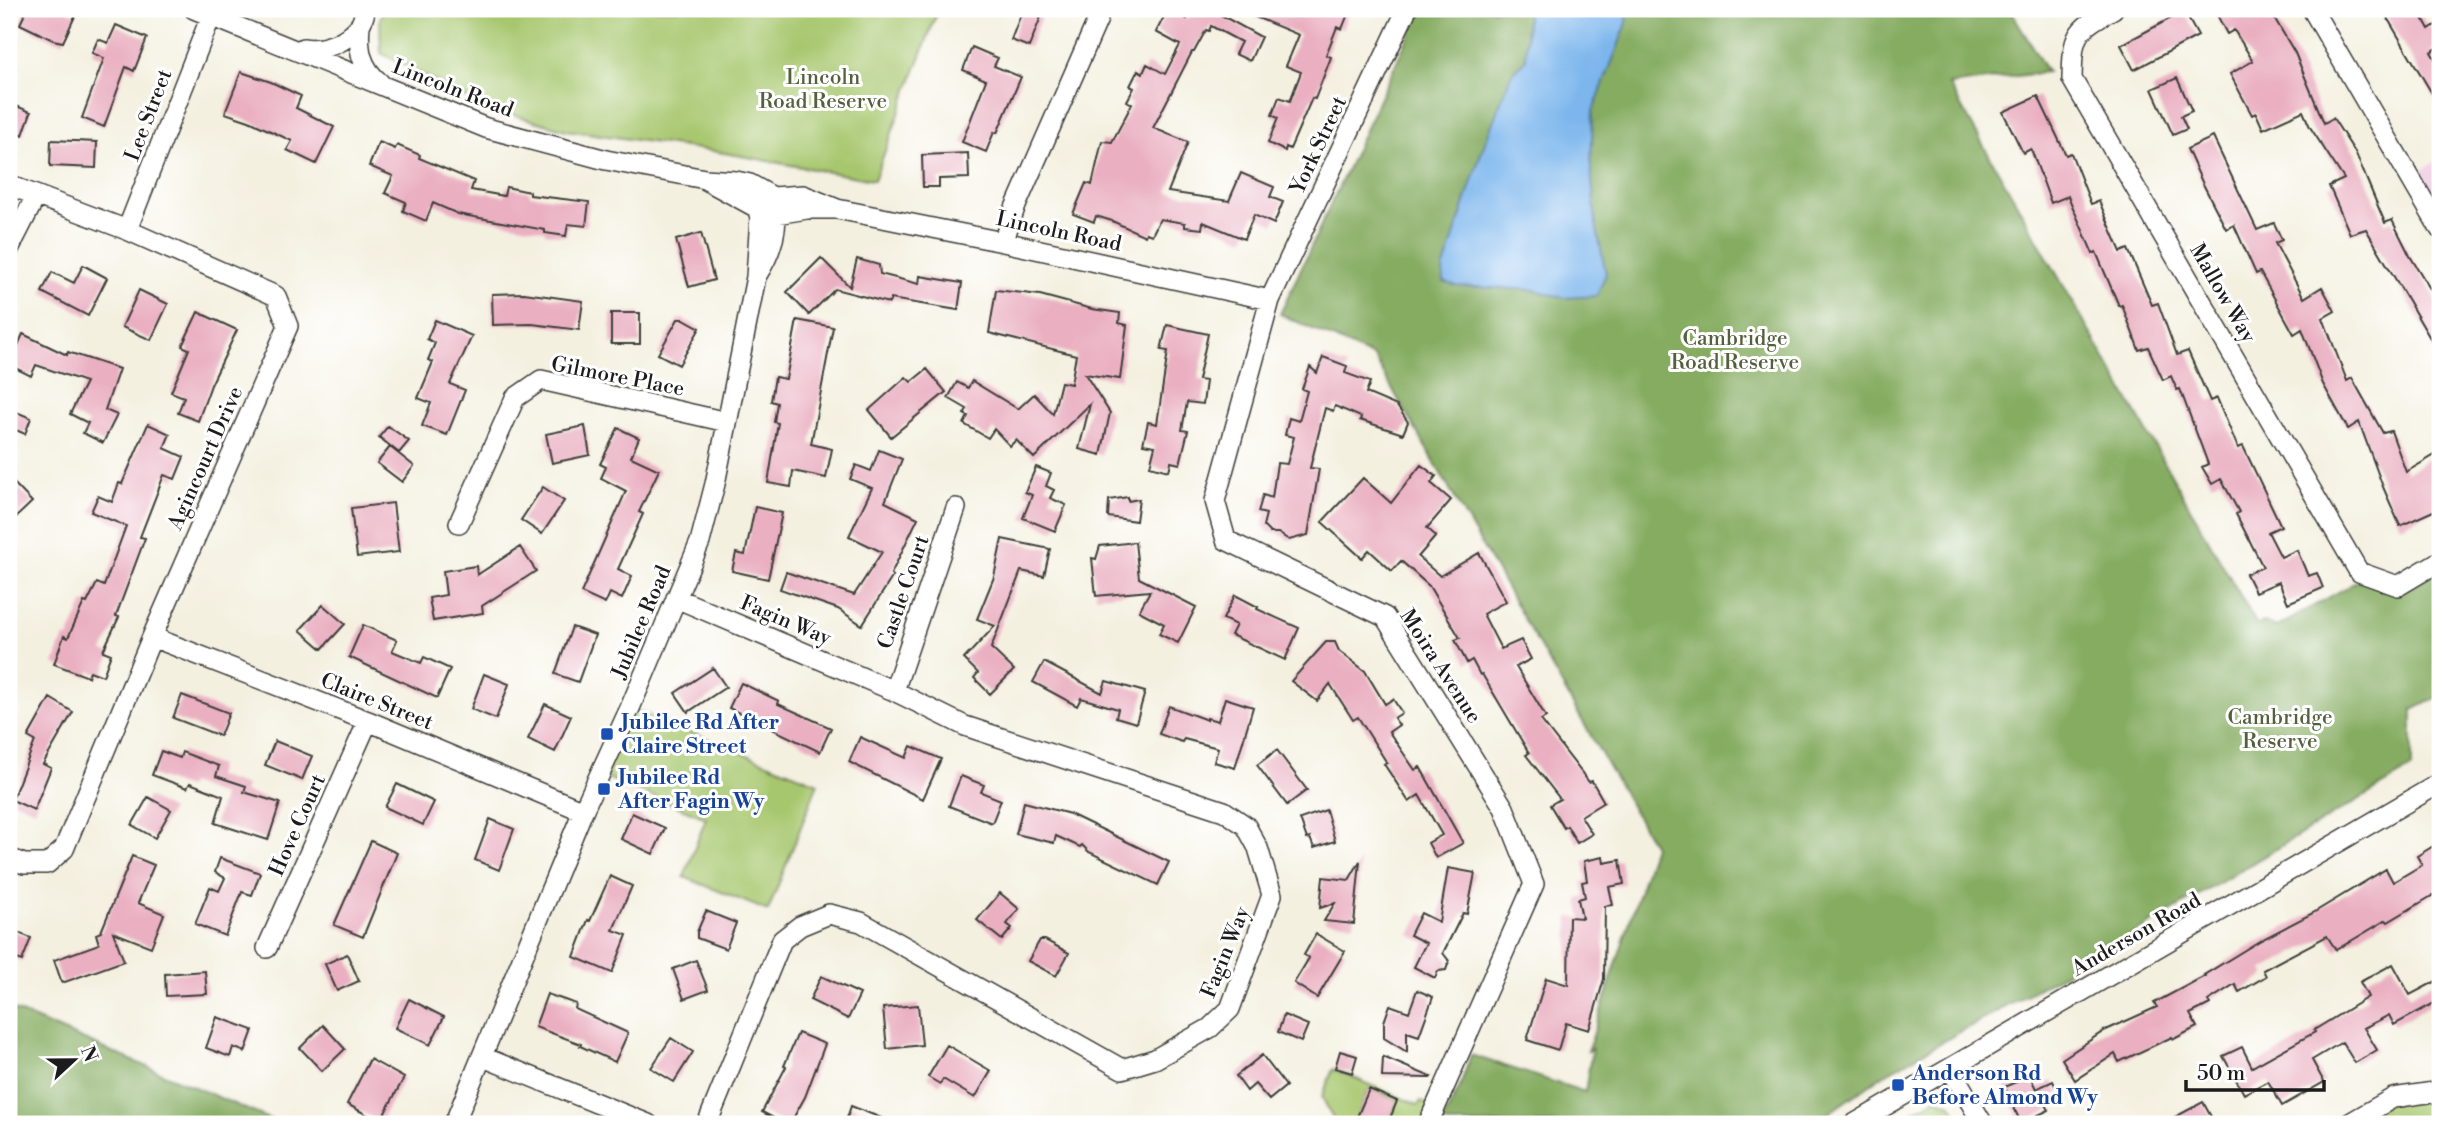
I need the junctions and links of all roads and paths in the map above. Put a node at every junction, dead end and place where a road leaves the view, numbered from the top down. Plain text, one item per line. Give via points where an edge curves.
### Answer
1 (1099, 9) edge
2 (1407, 9) edge
3 (2113, 9) edge
4 (2312, 9) edge
5 (202, 12) edge
6 (358, 28) edge
7 (288, 46) junction
8 (347, 68) junction
9 (388, 89) junction
10 (9, 185) edge
11 (36, 196) junction
12 (769, 206) junction
13 (2440, 229) edge
14 (127, 230) junction
15 (1003, 242) junction
16 (9, 250) edge
17 (1270, 300) junction
18 (727, 422) junction
19 (956, 508) dead end
20 (459, 523) dead end
21 (2440, 561) edge
22 (676, 598) junction
23 (152, 637) junction
24 (894, 691) junction
25 (368, 721) junction
26 (2440, 783) edge
27 (583, 811) junction
28 (9, 858) edge
29 (267, 948) dead end
30 (483, 1057) junction
31 (1950, 1068) junction
32 (2440, 1097) edge
33 (454, 1124) edge
34 (648, 1124) edge
35 (707, 1124) edge
36 (1428, 1124) edge
37 (1854, 1124) edge
38 (1983, 1124) edge
39 (2348, 1124) edge

1 - 15 street
2 - 17 street, York Street
3 - 21 street, Mallow Way via 2085,25 2073,44 2073,79 2359,572 2398,586
4 - 13 street
5 - 7 street, Lincoln Road
5 - 14 street, Lee Street
6 - 7 street via 325,49
6 - 8 street
6 - 9 street via 360,55
7 - 8 street, Lincoln Road
8 - 9 street, Lincoln Road
9 - 12 street, Lincoln Road via 486,128 606,160 750,184
10 - 11 street, Agincourt Drive
11 - 14 street, Agincourt Drive
11 - 16 street
12 - 15 street, Lincoln Road via 803,195 837,209
12 - 18 street, Jubilee Road via 771,253 756,277
14 - 23 street, Agincourt Drive via 276,296 288,326
15 - 17 street, Lincoln Road
17 - 36 street, Moira Avenue via 1215,501 1226,540 1385,617 1504,808 1534,884
18 - 20 street, Gilmore Place via 541,380 515,398
18 - 22 street, Jubilee Road via 700,542
19 - 24 street, Castle Court
22 - 24 street, Fagin Way
22 - 27 street, Jubilee Road
23 - 25 street, Claire Street
23 - 28 street, Agincourt Drive via 64,849 47,864 24,864
24 - 35 street, Fagin Way via 965,726 1224,810 1247,826 1272,895 1230,1009 1210,1028 1155,1059 1122,1069 861,922 829,914 800,926 782,940
25 - 27 street, Claire Street
25 - 29 street, Hove Court
26 - 31 street, Anderson Road
27 - 30 street, Jubilee Road
30 - 33 street, Jubilee Road
30 - 34 street
31 - 37 street, Anderson Road
31 - 38 street
32 - 39 street via 2434,1092 2393,1098

